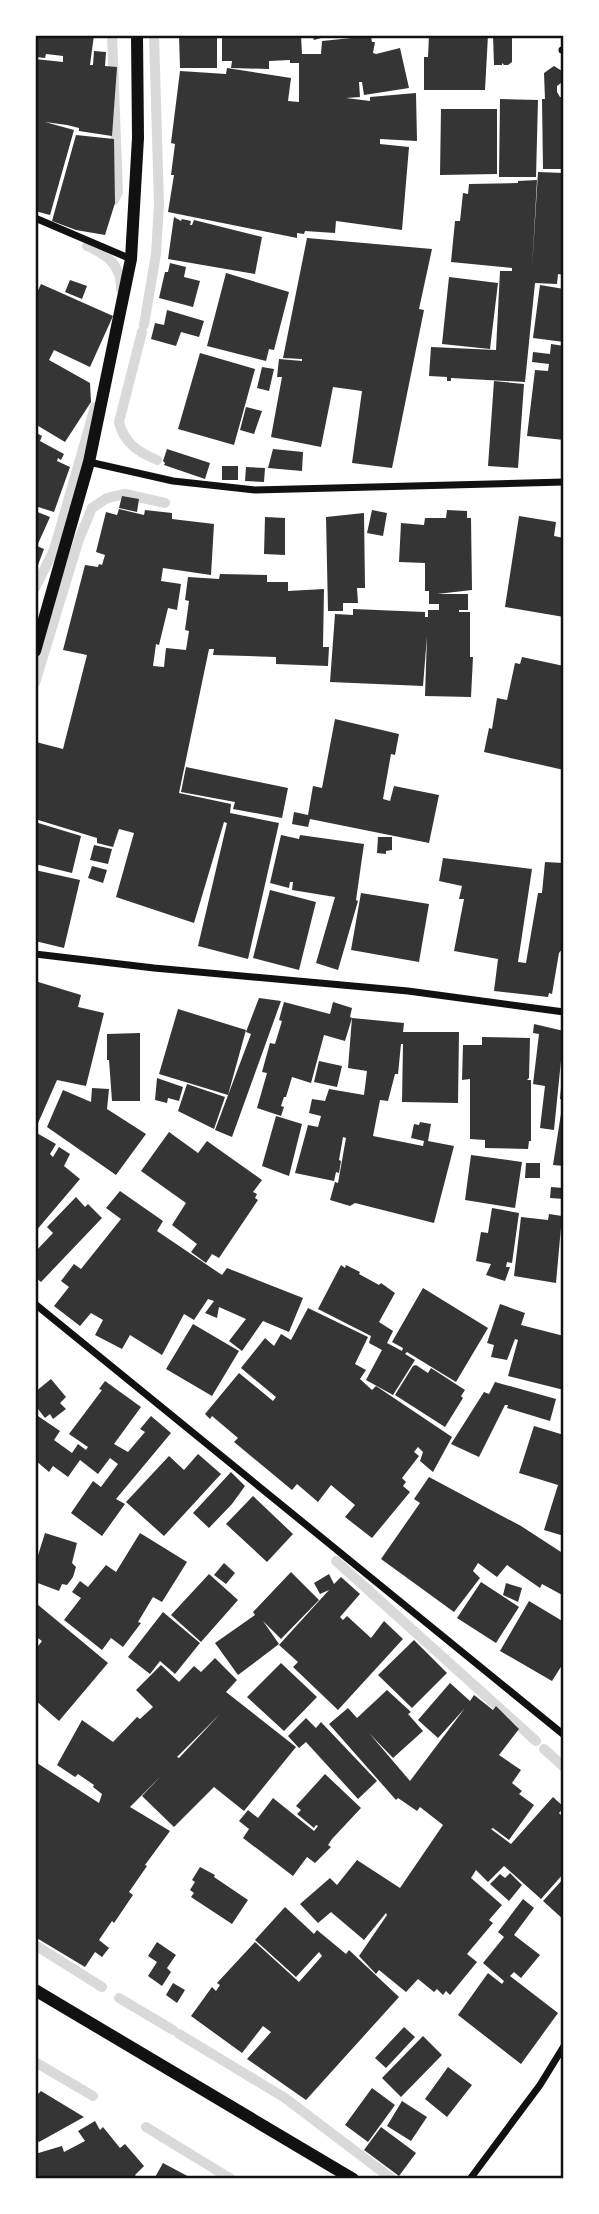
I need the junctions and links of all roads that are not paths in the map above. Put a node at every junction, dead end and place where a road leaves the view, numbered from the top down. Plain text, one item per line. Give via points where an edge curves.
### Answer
1 (137, 35) edge
2 (35, 218) edge
3 (131, 259) junction
4 (89, 462) junction
5 (564, 482) edge
6 (35, 651) edge
7 (35, 954) edge
8 (564, 1012) edge
9 (35, 1304) edge
10 (564, 1735) edge
11 (35, 1990) edge
12 (564, 2046) edge
13 (353, 2179) edge
14 (470, 2179) edge

1 - 3 street via 138,138
2 - 3 street
3 - 4 street
4 - 5 street via 173,481 256,490
4 - 6 street
7 - 8 street via 396,990
9 - 10 street
11 - 13 street
12 - 14 street

